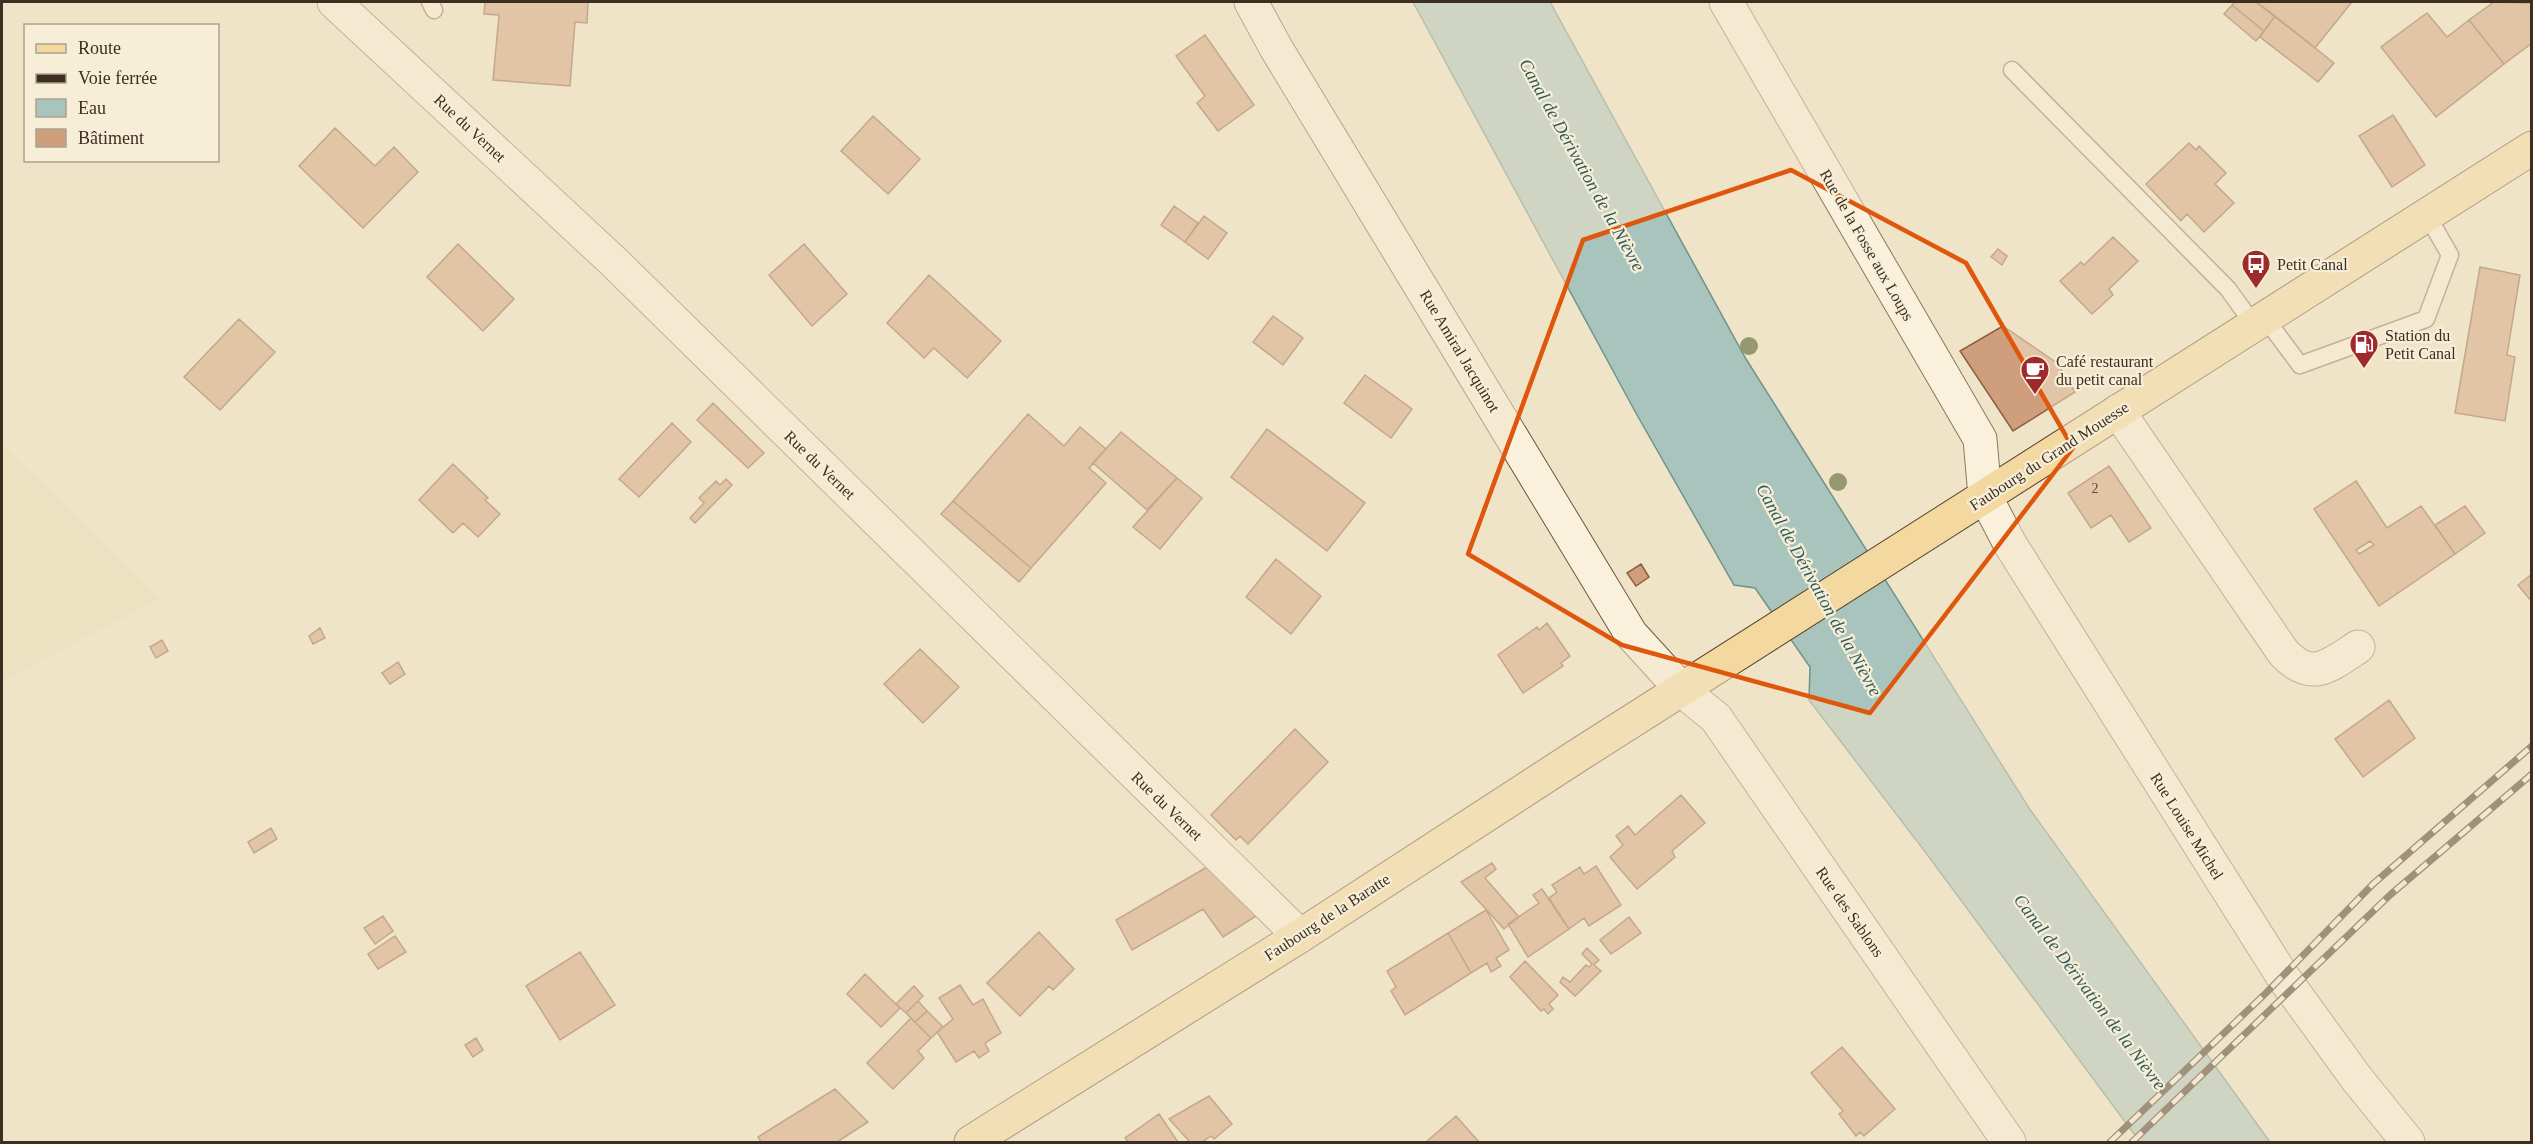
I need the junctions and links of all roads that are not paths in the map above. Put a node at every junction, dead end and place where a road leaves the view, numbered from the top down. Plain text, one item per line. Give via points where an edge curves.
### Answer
1 (334, 2) edge
2 (1251, 2) edge
3 (1730, 9) edge
4 (2012, 70) dead end
5 (2532, 148) edge
6 (2427, 215) junction
7 (2259, 322) junction
8 (2118, 411) junction
9 (1985, 496) junction
10 (2358, 647) dead end
11 (1683, 691) junction
12 (1300, 936) junction
13 (971, 1143) edge
14 (2009, 1143) edge
15 (2408, 1143) edge

1 - 12 street, Rue du Vernet via 614,262
2 - 11 street, Rue Amiral Jacquinot via 1631,634
3 - 9 street, Rue de la Fosse aux Loups via 1980,439
4 - 7 lane
5 - 6 main road, Faubourg du Grand Mouesse
6 - 7 main road, Faubourg du Grand Mouesse
6 - 7 lane via 2450,255 2426,319 2300,365
7 - 8 main road, Faubourg du Grand Mouesse
8 - 9 main road, Faubourg du Grand Mouesse
8 - 10 street via 2293,663 2317,670
9 - 11 main road, Faubourg du Grand Mouesse
9 - 15 street, Rue Louise Michel via 2010,544 2283,977
11 - 12 main road, Faubourg de la Baratte
11 - 14 street, Rue des Sablons via 1716,718
12 - 13 main road, Faubourg de la Baratte

